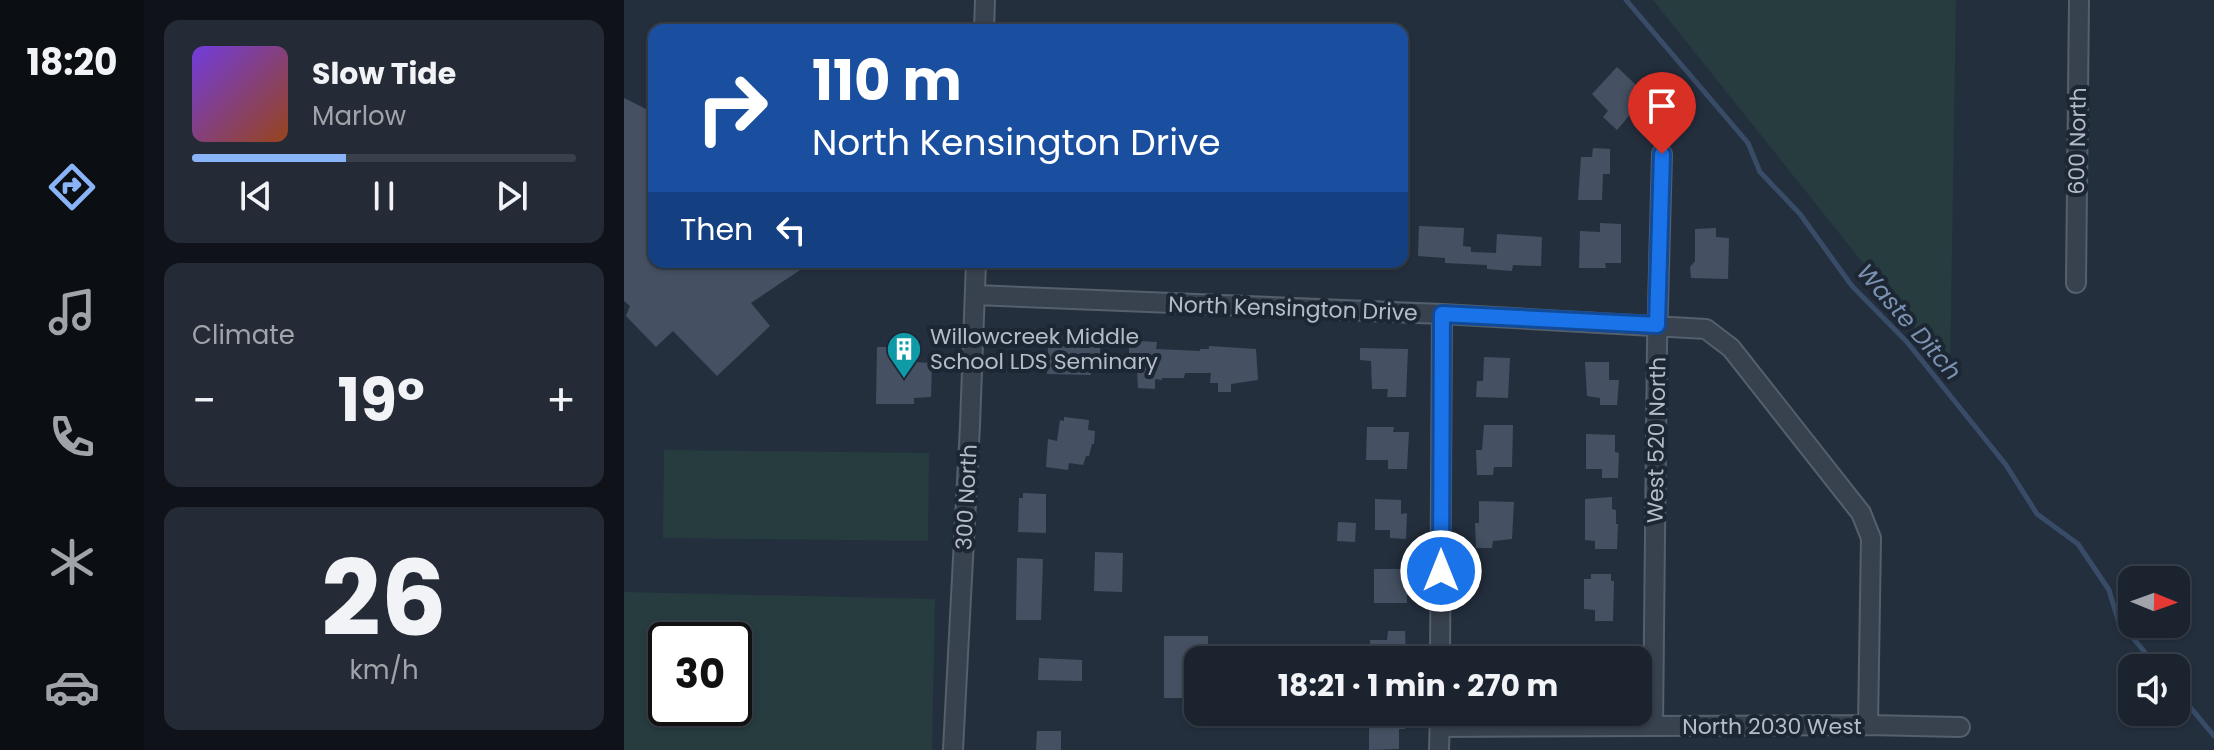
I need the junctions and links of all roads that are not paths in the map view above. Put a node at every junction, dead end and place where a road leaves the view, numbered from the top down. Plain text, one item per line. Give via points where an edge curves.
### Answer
1 (985, 0) edge
2 (2079, 0) edge
3 (984, 24) edge
4 (1662, 154) dead end
5 (976, 268) edge
6 (2076, 283) dead end
7 (975, 295) junction
8 (1442, 314) junction
9 (1657, 325) junction
10 (1440, 646) edge
11 (1868, 725) junction
12 (1440, 726) edge
13 (1653, 726) joint
14 (1960, 727) dead end
15 (953, 741) edge
16 (1439, 750) edge

1 - 3 street
2 - 6 street, 600 North
4 - 9 street, West 520 North
5 - 7 street, 300 North
7 - 8 street, North Kensington Drive
7 - 15 street, 300 North
8 - 9 street, North Kensington Drive
8 - 10 street
9 - 11 street, North Kensington Drive via 1706,329 1731,348 1861,513 1871,538
9 - 13 street, West 520 North
11 - 13 street, North 2030 West
11 - 14 street, North 2030 West
12 - 16 street

